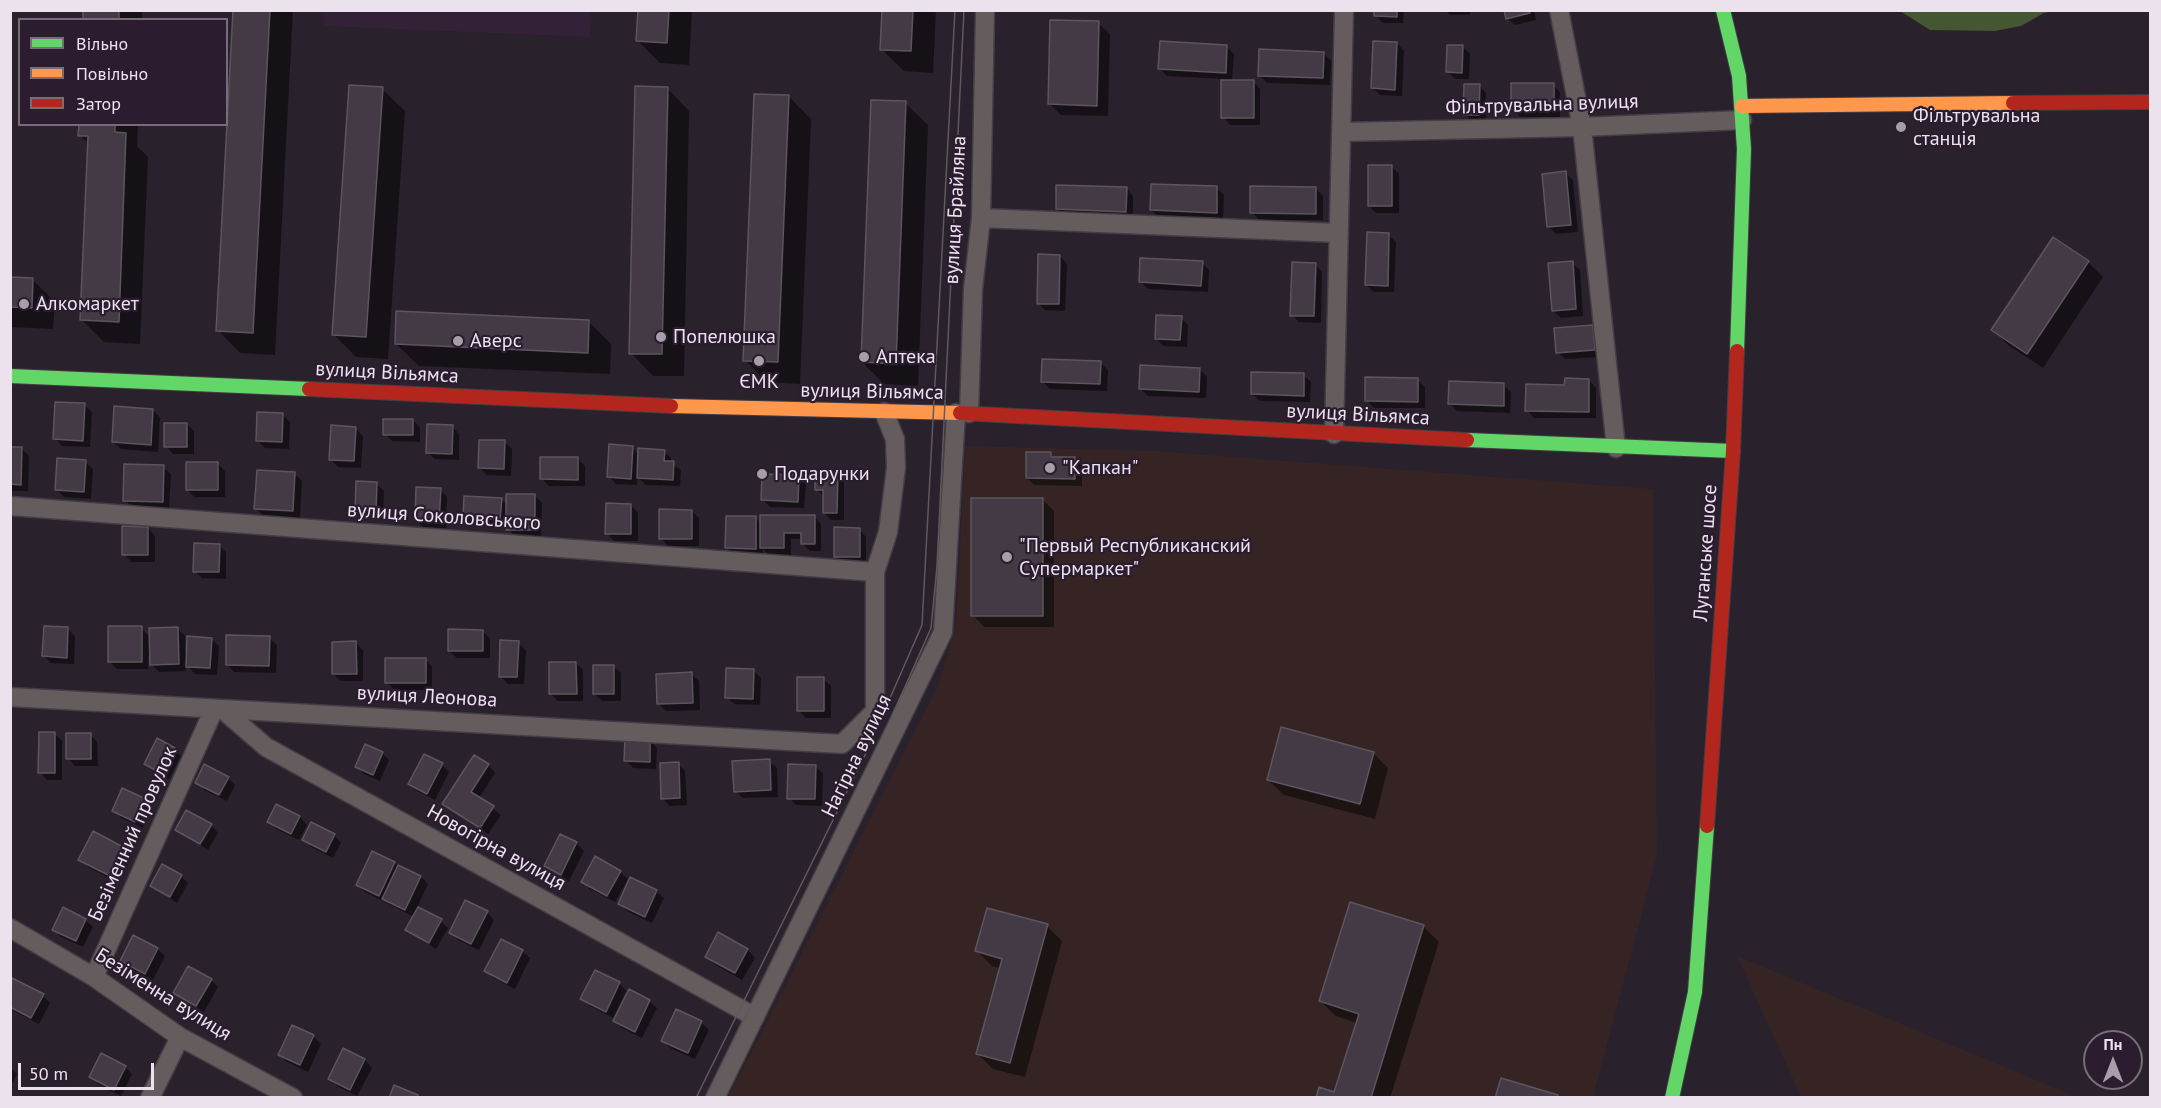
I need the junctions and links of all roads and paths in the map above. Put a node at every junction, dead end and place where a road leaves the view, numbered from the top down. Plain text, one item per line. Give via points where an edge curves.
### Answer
1 (986, 10) edge
2 (1344, 10) edge
3 (1558, 10) edge
4 (1723, 10) edge
5 (2151, 102) edge
6 (1742, 113) junction
7 (1582, 127) junction
8 (1342, 132) junction
9 (981, 218) junction
10 (1337, 233) junction
11 (10, 376) edge
12 (884, 412) junction
13 (963, 413) junction
14 (1334, 434) junction
15 (1616, 448) junction
16 (1733, 452) junction
17 (10, 506) edge
18 (875, 572) junction
19 (10, 697) edge
20 (218, 709) junction
21 (10, 928) edge
22 (94, 977) junction
23 (754, 1017) junction
24 (180, 1037) junction
25 (150, 1098) edge
26 (293, 1098) edge
27 (715, 1098) edge
28 (1672, 1098) edge

1 - 9 street, вулиця Брайляна
2 - 8 street
3 - 7 street
4 - 6 street, Луганське шосе via 1739,76
5 - 6 street
6 - 7 street, Фільтрувальна вулиця
6 - 16 street, Луганське шосе
7 - 8 street, Фільтрувальна вулиця
7 - 15 street
8 - 10 street
9 - 10 street
9 - 13 street, вулиця Брайляна
10 - 14 street
11 - 12 street, вулиця Вільямса via 602,404
12 - 13 street, вулиця Вільямса
12 - 18 street via 895,439 896,468 888,532
13 - 14 street, вулиця Вільямса
13 - 23 street, Нагірна вулиця via 943,632
14 - 15 street, вулиця Вільямса
15 - 16 street, вулиця Вільямса
16 - 28 street, Луганське шосе via 1695,992
17 - 18 street, вулиця Соколовського
18 - 20 street, вулиця Леонова via 875,711 842,744
19 - 20 street, вулиця Леонова
20 - 22 street, Безіменний провулок
20 - 23 street, Новогірна вулиця via 266,747
21 - 22 street, Безіменна вулиця
22 - 24 street, Безіменна вулиця
23 - 27 street, Нагірна вулиця
24 - 25 street
24 - 26 street, Безіменна вулиця

